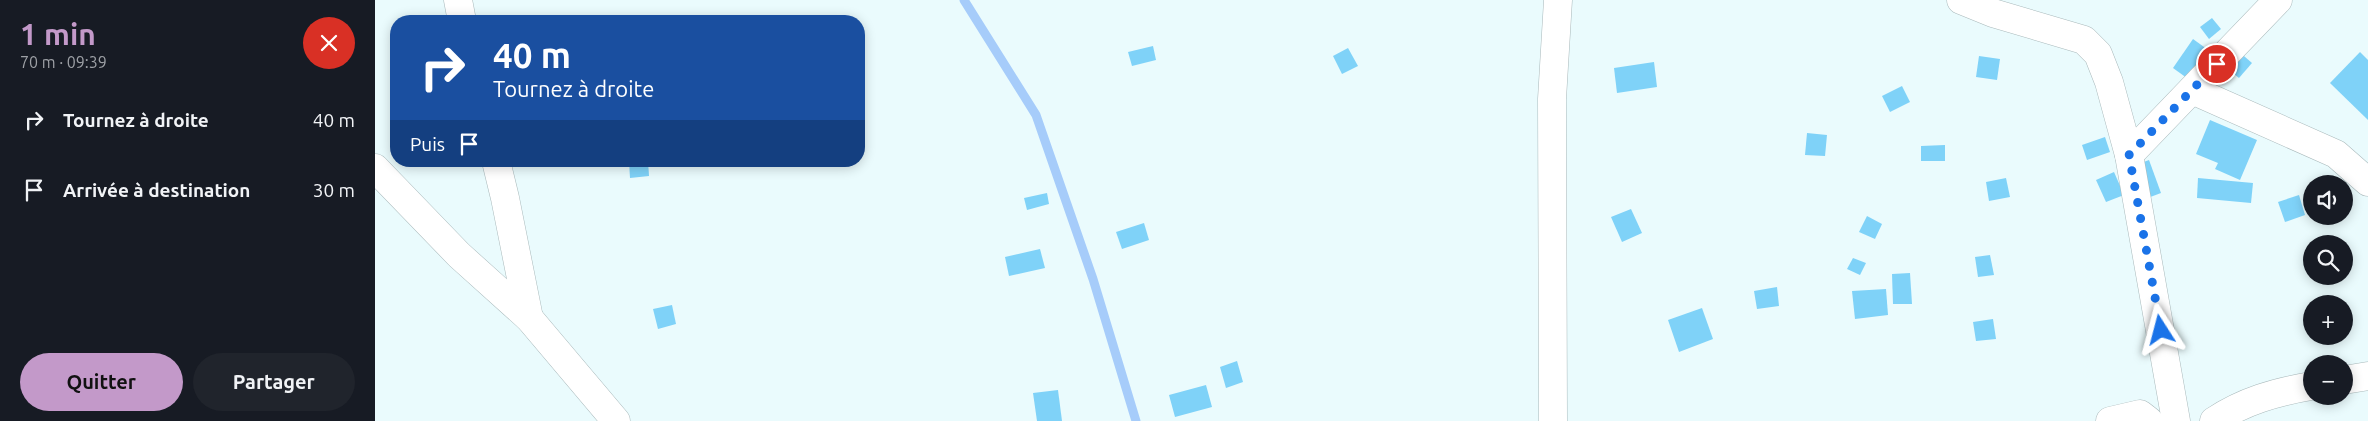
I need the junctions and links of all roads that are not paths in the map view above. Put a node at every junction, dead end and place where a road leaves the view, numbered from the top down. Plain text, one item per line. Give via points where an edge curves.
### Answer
1 (458, 0) edge
2 (1558, 0) edge
3 (1961, 0) edge
4 (2278, 0) edge
5 (461, 15) edge
6 (2192, 90) junction
7 (2129, 155) junction
8 (497, 167) edge
9 (375, 168) edge
10 (2368, 182) edge
11 (529, 318) junction
12 (2368, 376) edge
13 (2353, 378) edge
14 (2303, 387) edge
15 (616, 421) edge
16 (1553, 421) edge
17 (2110, 421) edge
18 (2149, 421) edge
19 (2176, 421) edge
20 (2214, 421) edge

1 - 5 street
2 - 16 street via 1552,99
3 - 7 street via 1993,14 2083,40 2098,54
4 - 6 street
6 - 7 street
6 - 10 street via 2336,154
7 - 19 street
8 - 11 street
9 - 11 street via 459,255
11 - 15 street
12 - 13 street
14 - 20 street via 2273,392
17 - 18 street via 2140,414

